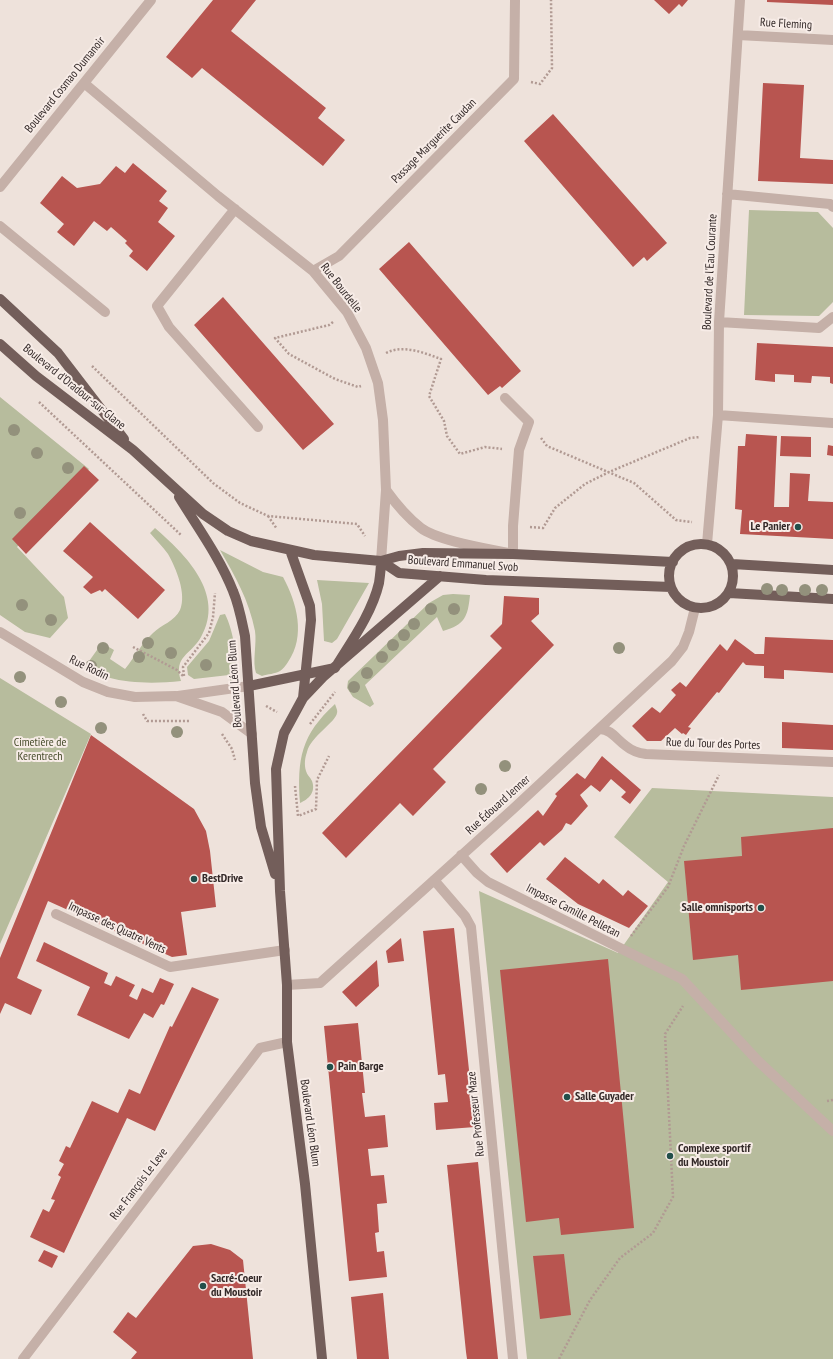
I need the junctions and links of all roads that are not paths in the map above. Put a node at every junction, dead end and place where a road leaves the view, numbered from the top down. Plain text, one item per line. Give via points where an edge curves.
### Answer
1 (151, 0) edge
2 (515, 0) edge
3 (740, 0) edge
4 (738, 35) junction
5 (833, 40) edge
6 (84, 83) junction
7 (0, 187) edge
8 (727, 194) junction
9 (833, 207) edge
10 (235, 209) junction
11 (0, 226) edge
12 (313, 271) junction
13 (0, 299) edge
14 (105, 312) dead end
15 (833, 317) edge
16 (720, 322) junction
17 (0, 344) edge
18 (505, 398) dead end
19 (718, 415) junction
20 (833, 423) edge
21 (258, 427) dead end
22 (133, 450) junction
23 (173, 489) junction
24 (386, 490) junction
25 (707, 544) junction
26 (290, 550) junction
27 (512, 554) junction
28 (381, 561) junction
29 (673, 562) junction
30 (732, 564) junction
31 (833, 570) edge
32 (440, 576) junction
33 (671, 587) junction
34 (729, 593) junction
35 (833, 599) edge
36 (695, 608) junction
37 (0, 632) edge
38 (335, 668) junction
39 (305, 674) junction
40 (249, 686) junction
41 (176, 696) junction
42 (303, 698) junction
43 (600, 729) junction
44 (252, 734) junction
45 (833, 762) edge
46 (461, 855) junction
47 (434, 880) junction
48 (280, 891) junction
49 (56, 914) dead end
50 (285, 950) junction
51 (287, 984) junction
52 (287, 1042) junction
53 (833, 1131) edge
54 (23, 1359) edge
55 (322, 1359) edge
56 (513, 1359) edge

1 - 6 street, Boulevard Cosmao Dumanoir
2 - 12 street, Passage Marguerite Caudan via 514,79 339,256
3 - 4 street, Boulevard de l'Eau Courante
4 - 5 street, Rue Fleming
4 - 8 street, Boulevard de l'Eau Courante
6 - 7 street, Boulevard Cosmao Dumanoir
6 - 10 street, Rue Bourdelle
8 - 9 street via 830,204
8 - 16 street, Boulevard de l'Eau Courante
10 - 12 street, Rue Bourdelle
10 - 21 street via 157,306 169,327
11 - 14 street
12 - 24 street, Rue Bourdelle via 347,312 366,348 378,383 383,420
13 - 22 main road, Boulevard d'Oradour-sur-Glane via 58,353
15 - 16 street via 819,328
16 - 19 street, Boulevard de l'Eau Courante
17 - 22 main road, Boulevard d'Oradour-sur-Glane via 36,376
18 - 27 street via 529,422 519,450
19 - 20 street
19 - 25 street, Boulevard de l'Eau Courante
22 - 23 main road, Boulevard d'Oradour-sur-Glane
23 - 26 main road, Boulevard d'Oradour-sur-Glane via 228,531 251,541
23 - 40 main road, Boulevard Léon Blum via 216,557 234,592 245,636
24 - 27 street via 414,522 434,536
24 - 28 street, Rue Bourdelle
25 - 29 main road via 687,547 678,553
25 - 30 main road via 722,551
26 - 28 main road, Boulevard d'Oradour-sur-Glane via 314,555
26 - 39 main road, Boulevard Léon Blum via 310,606 311,620
27 - 28 main road, Boulevard Emmanuel Svob via 423,553
27 - 29 main road, Boulevard Emmanuel Svob
28 - 32 main road, Boulevard Emmanuel Svob via 399,573
28 - 38 main road via 379,583 372,602
29 - 33 main road via 670,570
30 - 31 main road
30 - 34 main road via 733,584
32 - 33 main road, Boulevard Emmanuel Svob
32 - 38 main road
33 - 36 main road via 680,601
34 - 35 main road
34 - 36 main road via 715,606
36 - 43 street, Rue Édouard Jenner via 689,632 672,660
37 - 41 street, Rue Rodin via 83,682 108,692 135,697
38 - 39 main road
38 - 42 main road
39 - 40 main road
39 - 42 main road, Boulevard Léon Blum
40 - 41 street, Rue Rodin
40 - 44 main road, Boulevard Léon Blum
41 - 44 street, Rue Rodin via 222,712
42 - 48 main road, Boulevard Léon Blum via 284,733 276,769
43 - 45 street, Rue du Tour des Portes via 609,731 631,749 646,754
43 - 46 street, Rue Édouard Jenner
44 - 48 main road, Boulevard Léon Blum via 261,827
46 - 47 street, Rue Édouard Jenner
46 - 53 street, Impasse Camille Pelletan via 482,879 682,979 758,1061
47 - 51 street, Rue Édouard Jenner via 320,983
47 - 56 street, Rue Professeur Maze via 466,916 471,927
48 - 50 main road, Boulevard Léon Blum
49 - 50 street, Impasse des Quatre Vents via 170,967
50 - 51 main road, Boulevard Léon Blum
51 - 52 main road, Boulevard Léon Blum
52 - 54 street, Rue François Le Leve via 260,1048
52 - 55 main road, Boulevard Léon Blum via 305,1184

